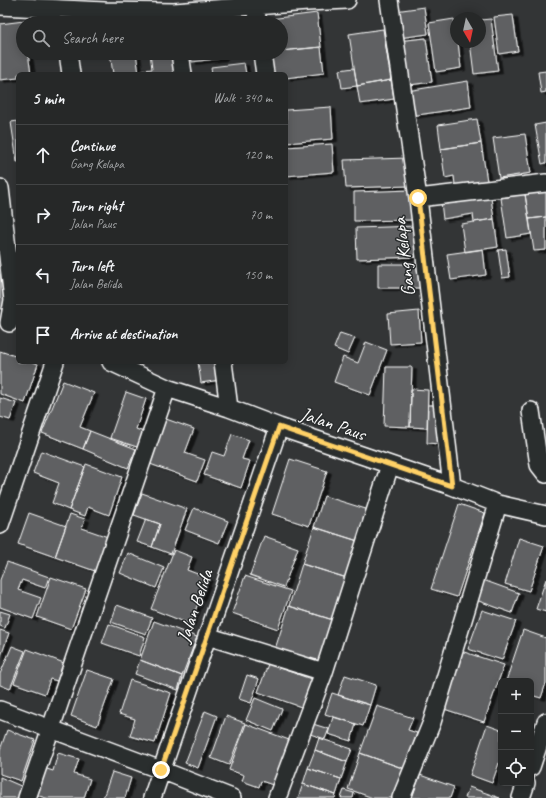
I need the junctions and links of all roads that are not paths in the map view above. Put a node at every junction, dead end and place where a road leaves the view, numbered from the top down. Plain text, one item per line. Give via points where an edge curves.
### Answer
1 (347, 0) edge
2 (389, 0) edge
3 (308, 1) edge
4 (0, 6) edge
5 (255, 6) junction
6 (62, 16) edge
7 (155, 16) edge
8 (188, 16) edge
9 (257, 16) edge
10 (69, 60) edge
11 (181, 60) edge
12 (263, 60) edge
13 (71, 72) edge
14 (183, 72) edge
15 (265, 72) edge
16 (546, 183) edge
17 (0, 188) edge
18 (418, 198) junction
19 (9, 324) edge
20 (54, 364) edge
21 (115, 364) edge
22 (223, 364) edge
23 (167, 388) junction
24 (229, 408) junction
25 (531, 411) dead end
26 (279, 427) junction
27 (390, 465) junction
28 (546, 474) edge
29 (452, 486) junction
30 (498, 504) junction
31 (546, 515) edge
32 (0, 524) edge
33 (207, 636) junction
34 (324, 672) junction
35 (0, 710) edge
36 (546, 722) edge
37 (51, 729) junction
38 (534, 758) edge
39 (161, 770) junction
40 (525, 786) edge
41 (27, 798) edge
42 (152, 798) edge
43 (232, 798) edge
44 (277, 798) edge
45 (401, 798) edge
46 (520, 798) edge

1 - 3 street
2 - 18 street, Gang Kelapa
3 - 5 street
4 - 6 street
5 - 8 street
5 - 9 street
6 - 7 street via 105,11
10 - 13 street
11 - 14 street
12 - 15 street
16 - 18 street
17 - 19 street via 13,300
18 - 29 street, Gang Kelapa
20 - 32 street
21 - 23 street, Jalan Paus
22 - 24 street
23 - 24 street, Jalan Paus
23 - 37 street
24 - 26 street, Jalan Paus
25 - 28 street via 539,465
26 - 27 street, Jalan Paus
26 - 33 street, Jalan Belida
27 - 29 street, Jalan Paus
27 - 34 street
29 - 30 street, Jalan Paus
30 - 31 street, Jalan Paus
30 - 45 street via 432,722
33 - 34 street
33 - 39 street, Jalan Belida
34 - 44 street
35 - 37 street
36 - 38 street
37 - 39 street
37 - 41 street
39 - 42 street, Jalan Belida
39 - 43 street
40 - 46 street

